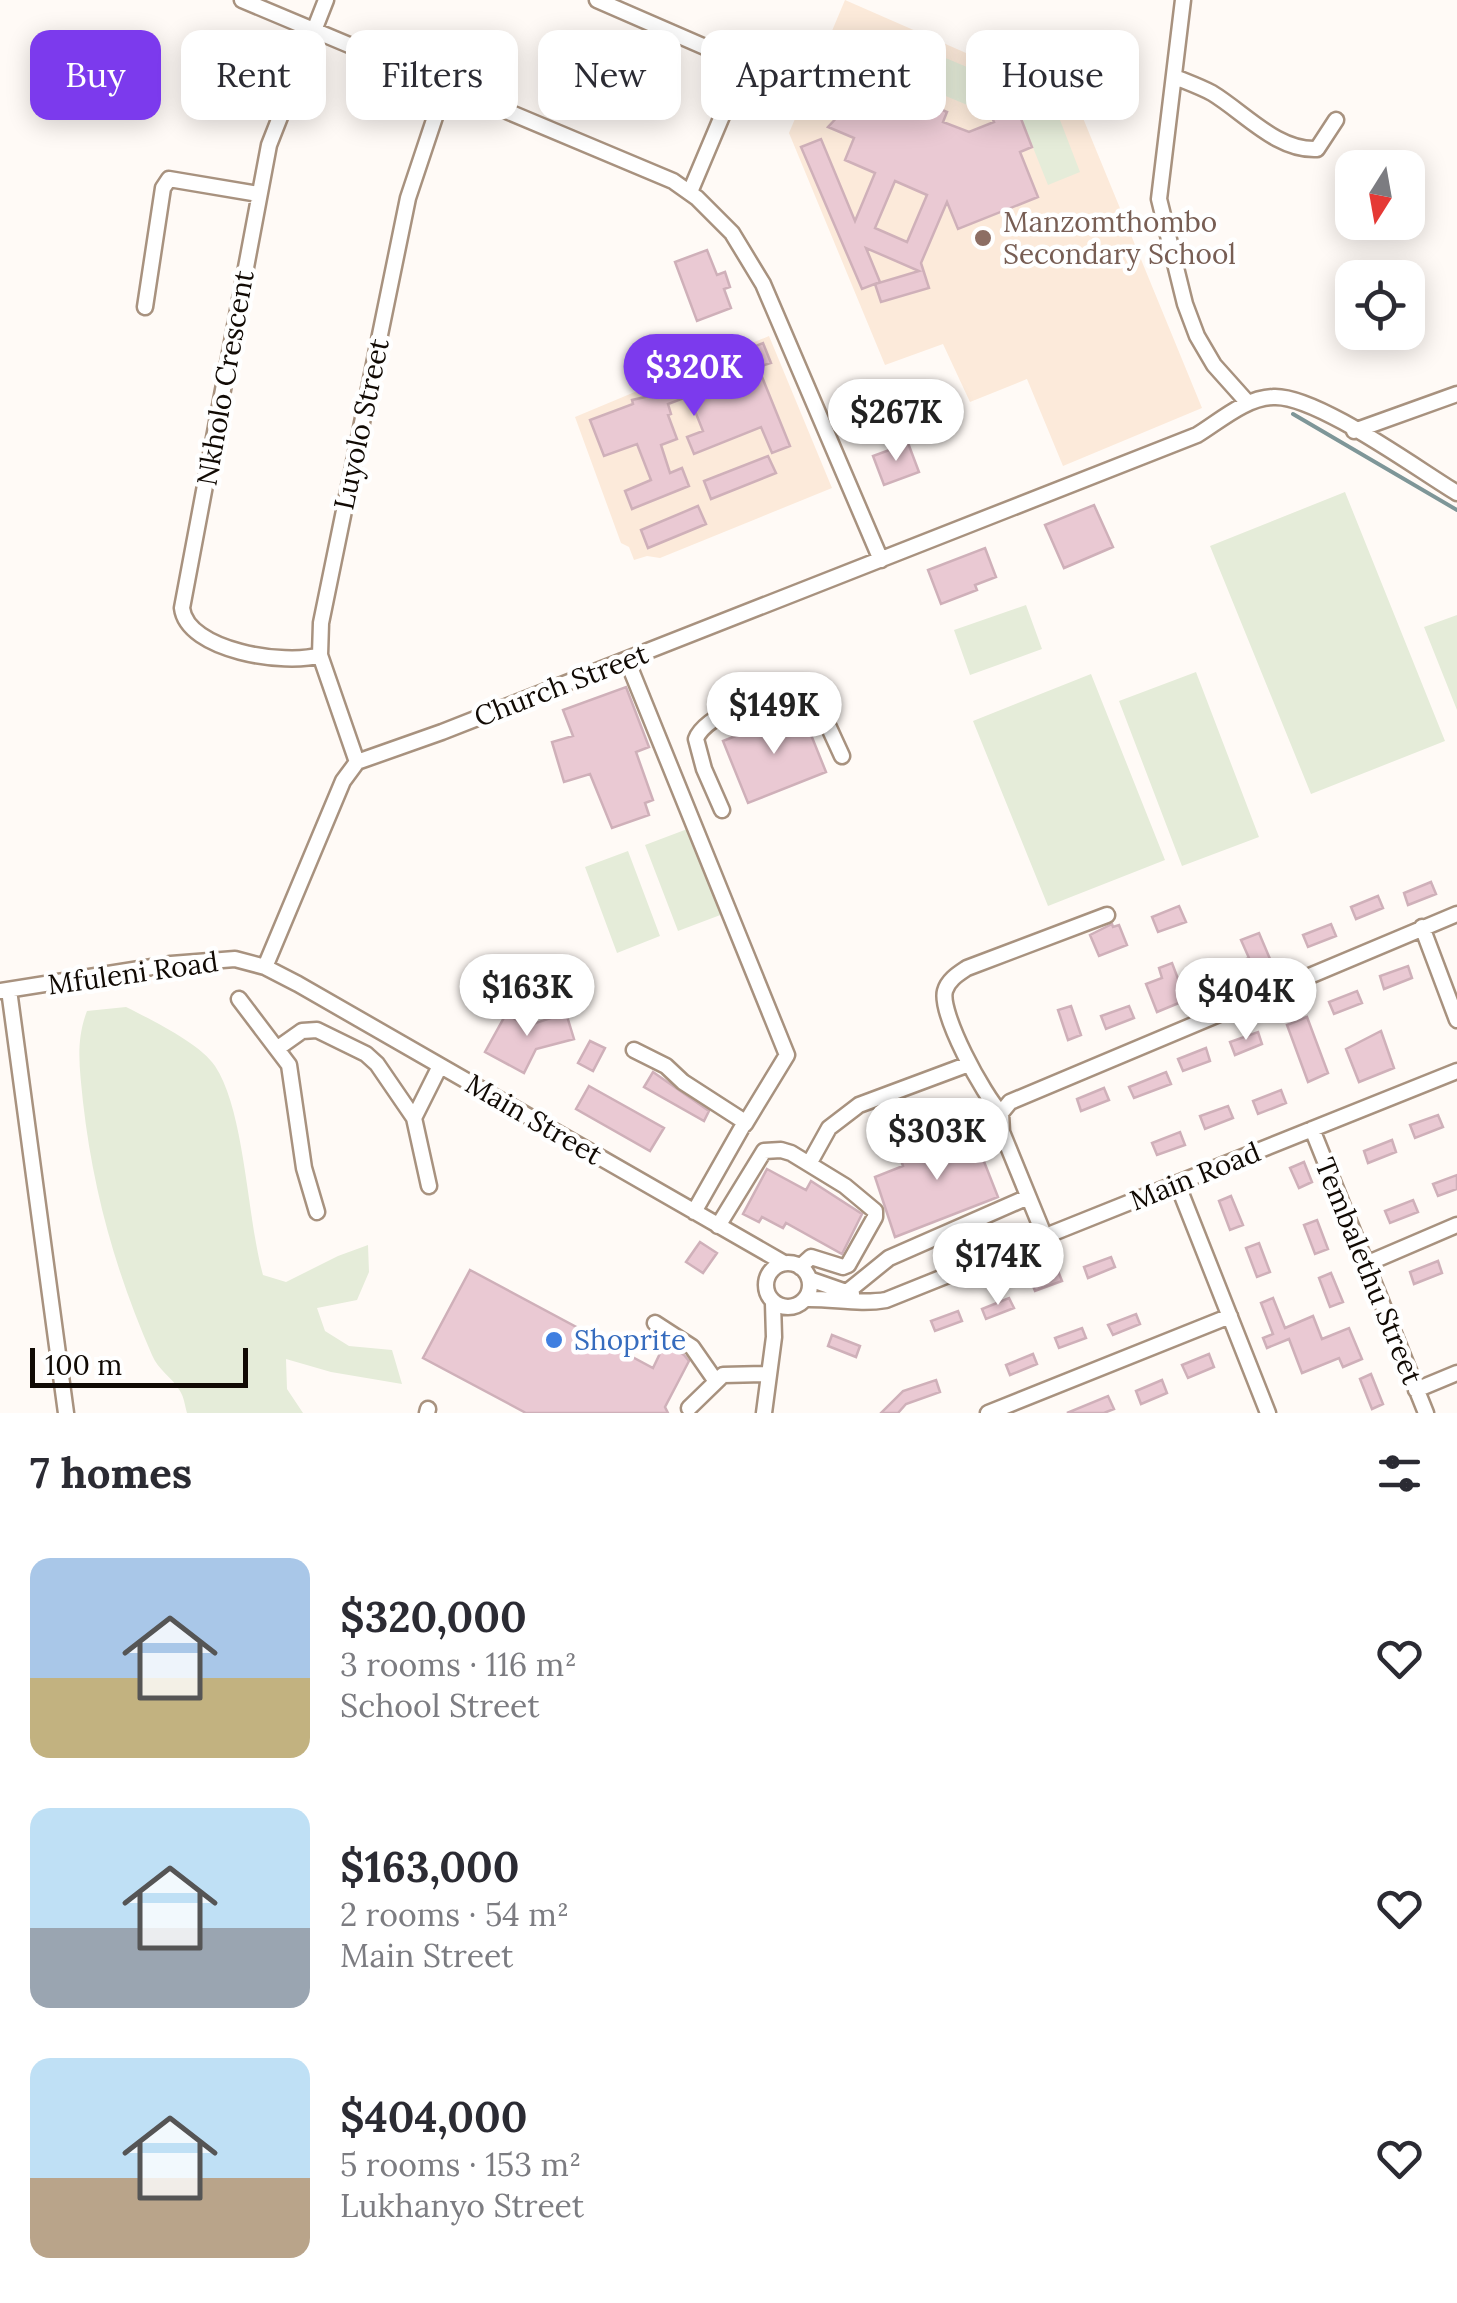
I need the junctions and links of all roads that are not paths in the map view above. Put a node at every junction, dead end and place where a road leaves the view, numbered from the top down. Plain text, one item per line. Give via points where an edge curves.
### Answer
1 (242, 0) edge
2 (326, 0) edge
3 (597, 0) edge
4 (1183, 0) edge
5 (313, 30) joint
6 (701, 45) edge
7 (1175, 77) junction
8 (518, 118) edge
9 (279, 120) edge
10 (433, 120) edge
11 (720, 120) edge
12 (1336, 120) dead end
13 (690, 192) junction
14 (258, 194) junction
15 (145, 307) dead end
16 (1457, 394) edge
17 (1248, 402) junction
18 (1354, 430) junction
19 (1457, 493) edge
20 (881, 560) junction
21 (320, 655) junction
22 (627, 660) junction
23 (842, 756) dead end
24 (357, 762) junction
25 (704, 770) junction
26 (677, 780) junction
27 (722, 810) dead end
28 (1457, 914) edge
29 (1107, 915) dead end
30 (1422, 927) junction
31 (265, 967) junction
32 (5, 990) edge
33 (240, 999) dead end
34 (1457, 1020) edge
35 (278, 1048) junction
36 (634, 1050) dead end
37 (17, 1060) junction
38 (0, 1062) edge
39 (969, 1064) junction
40 (440, 1066) junction
41 (1457, 1071) edge
42 (1001, 1113) junction
43 (414, 1118) junction
44 (745, 1124) junction
45 (1312, 1129) junction
46 (809, 1164) junction
47 (1177, 1182) junction
48 (428, 1186) dead end
49 (1028, 1197) junction
50 (317, 1212) dead end
51 (694, 1212) junction
52 (1457, 1225) edge
53 (718, 1226) junction
54 (1045, 1237) junction
55 (748, 1245) junction
56 (784, 1263) junction
57 (1366, 1264) junction
58 (805, 1273) junction
59 (767, 1276) junction
60 (847, 1292) junction
61 (773, 1302) junction
62 (801, 1302) junction
63 (877, 1302) junction
64 (1230, 1316) junction
65 (655, 1323) dead end
66 (774, 1337) junction
67 (767, 1374) junction
68 (1457, 1374) edge
69 (715, 1380) junction
70 (1416, 1390) junction
71 (689, 1408) dead end
72 (61, 1412) edge
73 (764, 1413) edge
74 (988, 1413) edge
75 (1268, 1413) edge
76 (1426, 1413) edge

1 - 5 street
2 - 5 street, Nkholo Crescent
3 - 6 street
4 - 7 street
7 - 12 street via 1302,150 1317,149
7 - 17 street via 1160,200 1198,336
8 - 13 street
9 - 14 street, Nkholo Crescent
10 - 21 street, Luyolo Street via 408,198
11 - 13 street
13 - 20 street via 732,233 763,284
14 - 15 street via 169,179
14 - 21 street, Nkholo Crescent via 182,614 189,628 224,646 296,660
16 - 18 street
17 - 18 street via 1294,398
17 - 20 street, Church Street via 1197,435
18 - 19 street
20 - 22 street, Church Street
21 - 24 street, Luyolo Street
22 - 24 street, Church Street
22 - 26 street
23 - 25 street via 806,682 706,723 696,739
24 - 31 street
25 - 26 street
25 - 27 street
26 - 44 street via 787,1054
28 - 30 street
29 - 39 street via 967,968 949,982 946,1009
30 - 34 street
30 - 42 street via 1018,1098
31 - 32 street, Mfuleni Road via 203,961
31 - 40 street, Main Street
32 - 37 street
33 - 35 street
35 - 43 street via 310,1029 357,1049 377,1064
35 - 50 street via 292,1075
36 - 44 street
37 - 38 street
37 - 72 street
39 - 42 street
39 - 46 street via 859,1105 829,1128
40 - 43 street
40 - 51 street, Main Street
41 - 45 street, Main Road
42 - 49 street
43 - 48 street
44 - 51 street
45 - 47 street, Main Road
45 - 57 street, Tembalethu Street
46 - 53 street via 781,1150 764,1152
46 - 58 street via 870,1205 875,1218 848,1265 808,1257
47 - 54 street, Main Road
47 - 64 street
49 - 54 street
49 - 60 street via 889,1258
51 - 53 street, Main Street
52 - 57 street
53 - 55 street, Main Street
54 - 63 street, Main Road
55 - 56 street, Main Street
55 - 59 street, Main Street
56 - 58 street
56 - 59 street
57 - 70 street, Tembalethu Street
58 - 60 street
58 - 62 street
59 - 61 street
60 - 63 street
61 - 62 street
61 - 66 street
62 - 63 street, Main Road
62 - 66 street
64 - 74 street
64 - 75 street
65 - 69 street via 692,1347
66 - 67 street
67 - 69 street
67 - 73 street
68 - 70 street
69 - 71 street
70 - 76 street, Tembalethu Street

